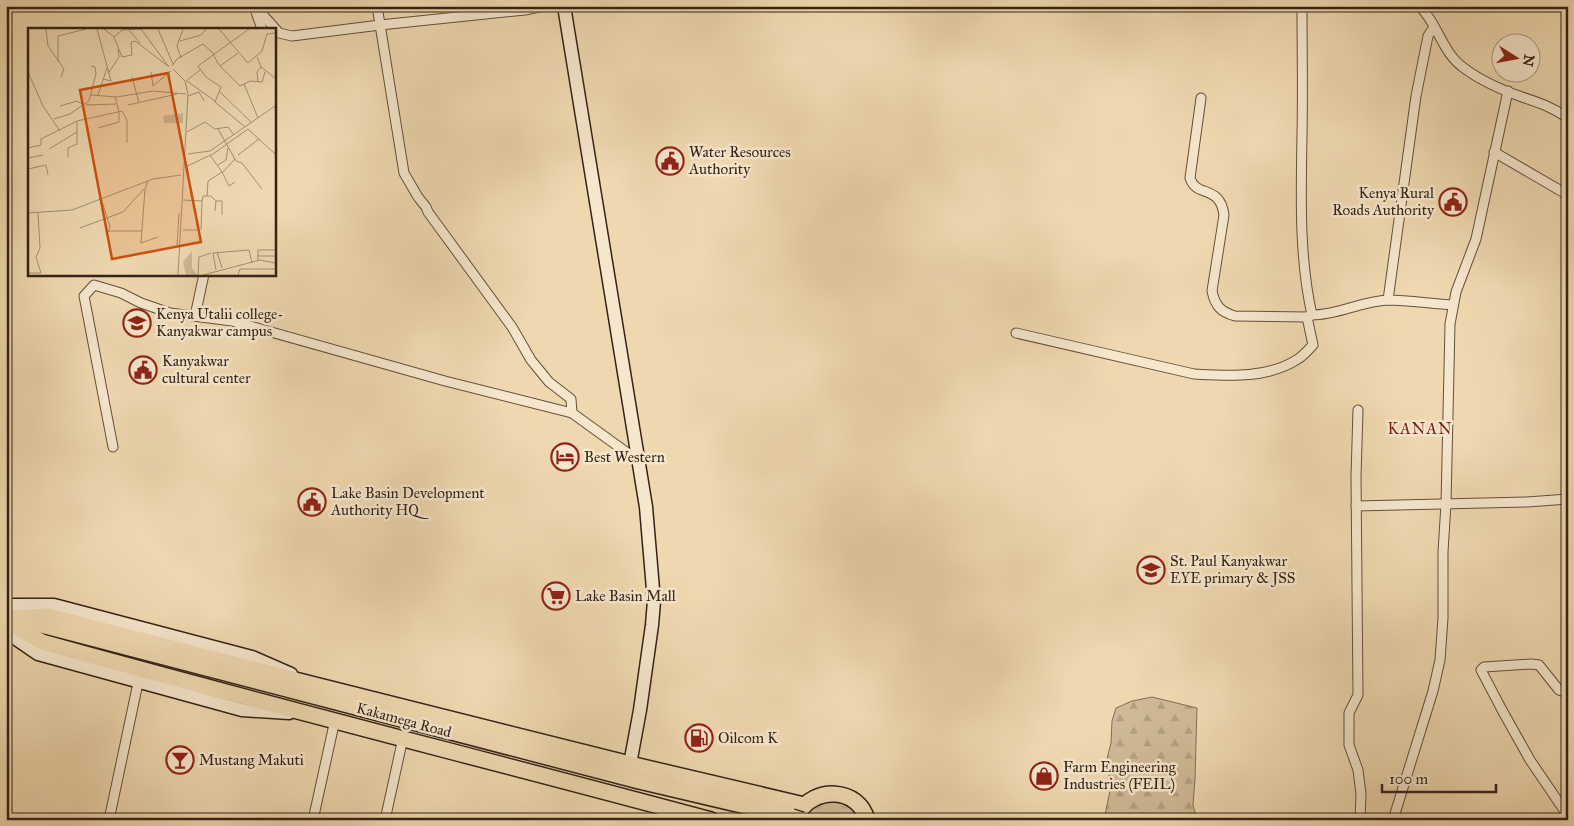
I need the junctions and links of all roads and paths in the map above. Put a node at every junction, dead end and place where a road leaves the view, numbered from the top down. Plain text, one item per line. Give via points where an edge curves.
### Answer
1 (254, 6) edge
2 (377, 6) edge
3 (544, 6) edge
4 (564, 6) edge
5 (1302, 6) edge
6 (1419, 6) edge
7 (1431, 6) edge
8 (1427, 15) junction
9 (380, 24) junction
10 (1434, 27) junction
11 (262, 28) edge
12 (274, 28) edge
13 (275, 29) edge
14 (1508, 91) junction
15 (1201, 98) dead end
16 (1568, 118) edge
17 (1494, 152) junction
18 (1568, 195) edge
19 (204, 275) edge
20 (1388, 300) junction
21 (1453, 305) junction
22 (195, 316) junction
23 (1310, 316) junction
24 (1016, 333) dead end
25 (1358, 410) dead end
26 (572, 413) junction
27 (112, 447) dead end
28 (640, 462) junction
29 (1568, 499) edge
30 (1446, 504) junction
31 (1356, 506) junction
32 (8, 620) edge
33 (138, 683) junction
34 (1568, 693) edge
35 (311, 714) junction
36 (336, 720) junction
37 (403, 738) junction
38 (630, 764) junction
39 (803, 812) edge
40 (1568, 816) edge
41 (870, 818) edge
42 (109, 820) edge
43 (313, 820) edge
44 (384, 820) edge
45 (711, 820) edge
46 (763, 820) edge
47 (796, 820) edge
48 (1360, 820) edge
49 (1393, 820) edge

1 - 11 street
1 - 12 street
2 - 9 street
3 - 9 street
4 - 28 main road
5 - 23 street via 1301,213
6 - 8 street
7 - 8 street
8 - 10 street
9 - 13 street via 292,36
9 - 26 street via 404,172 428,212 512,327 532,360 549,382 571,399
10 - 14 street via 1459,65
10 - 20 street via 1428,36 1416,96
14 - 16 street via 1544,104
14 - 17 street
15 - 23 street via 1190,178 1196,187 1216,196 1223,207 1212,291 1214,301 1225,313 1235,316
17 - 18 street
17 - 21 street via 1476,239
19 - 22 street
20 - 21 street
20 - 23 street
21 - 30 street
22 - 26 street via 232,321
22 - 27 street via 170,312 94,285 84,296
23 - 24 street via 1312,345 1299,359 1253,375 1194,374
25 - 31 street
26 - 28 street
28 - 38 main road via 654,601
29 - 30 street
30 - 31 street
30 - 49 street via 1440,660
31 - 48 street via 1358,695 1349,713 1349,745 1358,770
32 - 33 main road via 38,654
32 - 35 highway via 42,642
32 - 38 highway via 48,616
32 - 39 highway, Kakamega Road, bridge via 639,781
32 - 46 highway, Kakamega Road via 407,730
33 - 35 main road via 242,710
33 - 42 street
34 - 40 street via 1559,690 1539,665 1484,667 1481,670 1530,760
35 - 36 highway
36 - 37 highway
36 - 43 street
37 - 44 street
37 - 45 highway
38 - 39 highway
39 - 41 highway via 817,796 840,794 851,798
39 - 47 highway

